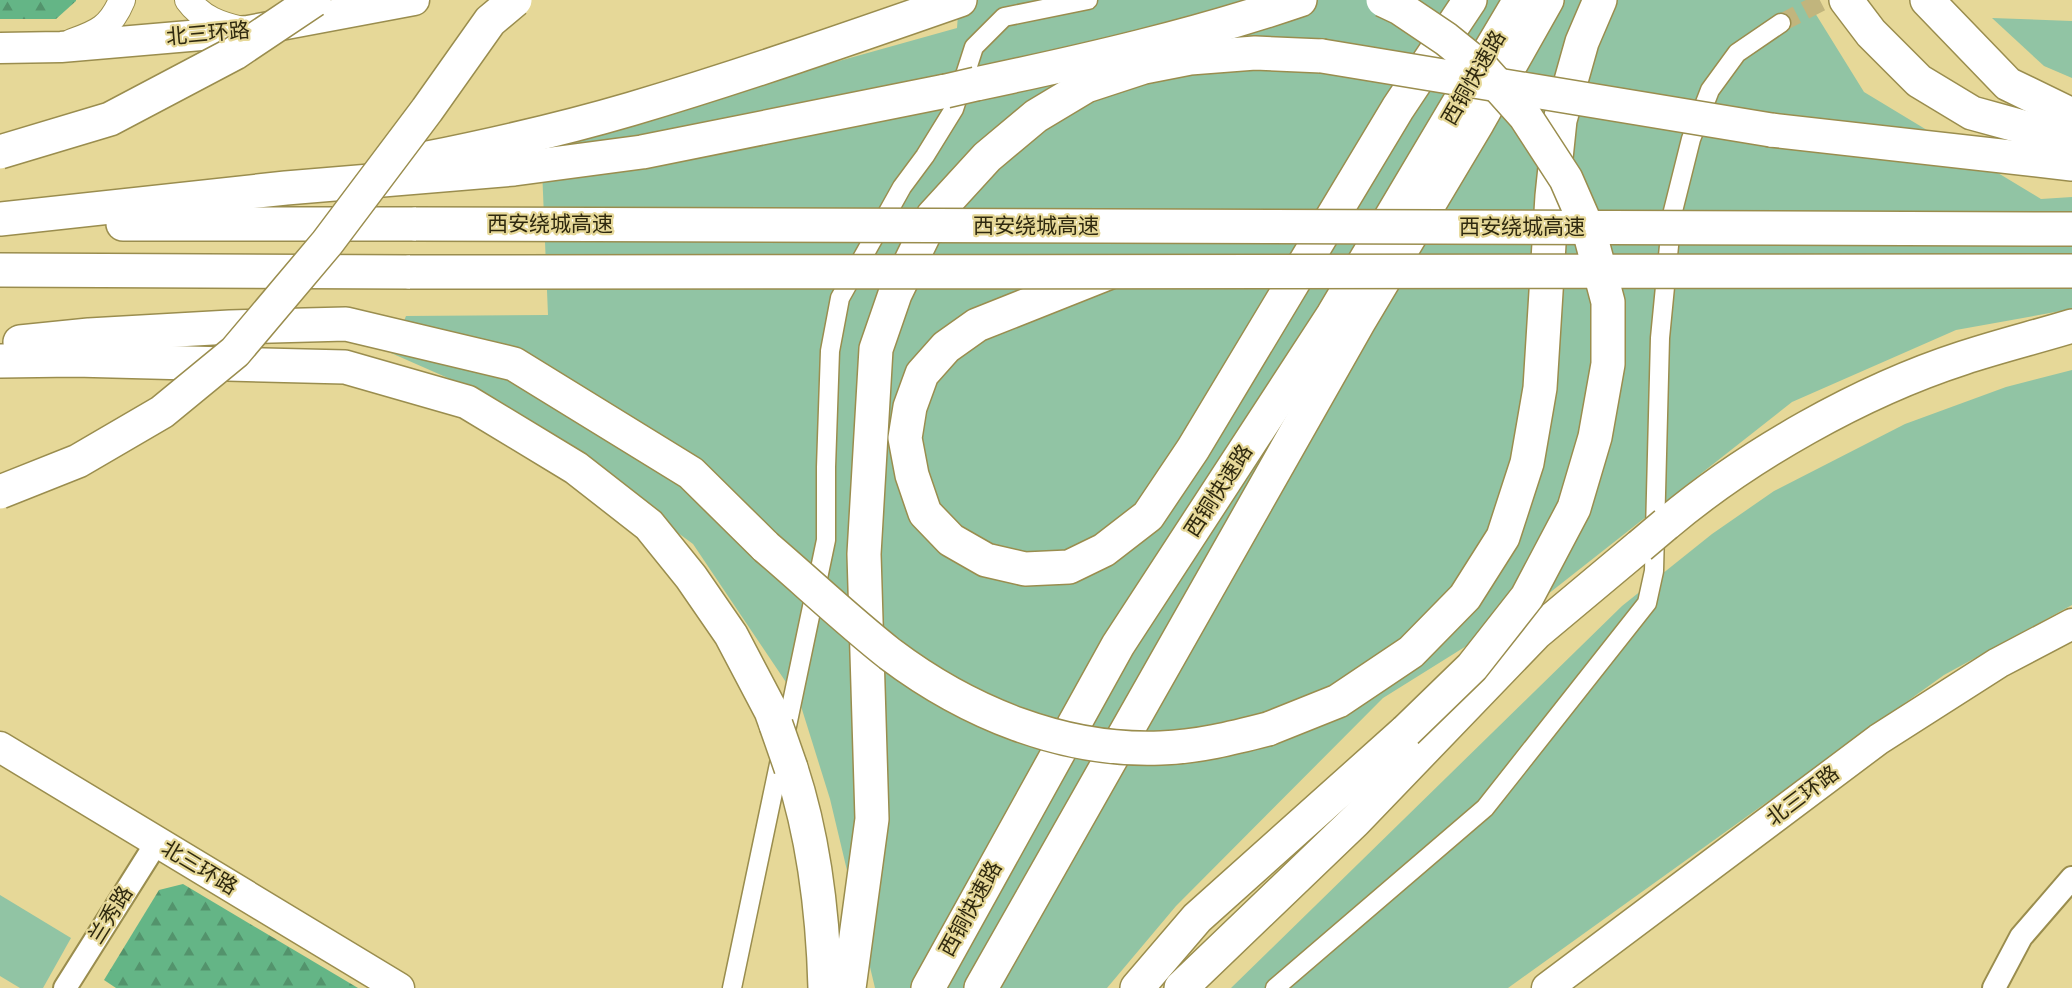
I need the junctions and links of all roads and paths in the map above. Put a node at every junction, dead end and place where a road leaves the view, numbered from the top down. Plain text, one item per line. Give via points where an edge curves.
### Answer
1 (122, 0) edge
2 (188, 0) edge
3 (314, 0) edge
4 (414, 0) edge
5 (514, 0) edge
6 (1088, 0) edge
7 (1300, 0) edge
8 (1383, 0) edge
9 (1470, 0) edge
10 (1520, 0) edge
11 (1547, 0) edge
12 (1600, 0) edge
13 (1846, 0) edge
14 (1928, 0) edge
15 (953, 2) edge
16 (1781, 23) tunnel mouth
17 (248, 31) junction
18 (61, 47) junction
19 (0, 48) edge
20 (2072, 115) edge
21 (2072, 136) edge
22 (0, 152) edge
23 (2072, 164) edge
24 (286, 188) junction
25 (0, 219) edge
26 (0, 224) edge
27 (2072, 229) edge
28 (0, 270) edge
29 (2072, 271) edge
30 (1108, 273) junction
31 (2072, 326) edge
32 (0, 344) edge
33 (0, 361) edge
34 (0, 492) edge
35 (2072, 624) edge
36 (0, 747) edge
37 (157, 842) junction
38 (2072, 878) edge
39 (65, 988) edge
40 (399, 988) edge
41 (732, 988) edge
42 (825, 988) edge
43 (849, 988) edge
44 (928, 988) edge
45 (981, 988) edge
46 (1137, 988) edge
47 (1181, 988) edge
48 (1275, 988) edge
49 (1547, 988) edge
50 (1994, 988) edge

1 - 18 main road via 106,27
2 - 17 main road via 203,16 219,25
3 - 22 highway, bridge via 234,52 110,120
4 - 17 highway, 北三环路
5 - 34 highway, bridge via 490,21 327,243 235,352 162,412 78,461
6 - 41 street via 1004,17 975,47 954,109 902,187 840,298 830,351 826,540
7 - 24 highway via 1222,26 1062,66 642,152 514,169
8 - 46 highway, bridge via 1446,39 1483,69 1525,116 1566,178 1590,234 1608,302 1608,364 1595,436 1574,508 1527,597 1472,667 1197,918
9 - 30 highway via 1398,108 1193,449 1148,516 1104,550 1069,567 1025,569 986,560 951,540 925,513 912,476 905,438 910,407 922,374 946,347 977,325
10 - 44 highway, 西铜快速路 via 1333,315 1119,645
11 - 45 highway, 西铜快速路 via 1358,323
12 - 32 highway, bridge via 1582,42 1560,120 1540,388 1527,463 1503,537 1465,597 1411,652 1338,701 1268,729 1221,740 1161,748 1072,741 1030,729 940,687 890,654 766,547 691,473 514,364 346,324 89,335
13 - 21 highway via 1871,33 1919,81 1963,108 2034,130
14 - 20 highway via 2008,84
15 - 24 highway via 629,110 486,146
16 - 48 street via 1737,53 1710,90 1691,138 1672,215 1660,338 1654,571 1647,603 1485,808
17 - 18 highway, 北三环路
18 - 19 highway, 北三环路
23 - 43 highway, bridge via 1771,130 1322,56 1255,53 1190,58 1144,67 1086,86 1036,116 987,157 933,216 895,294 876,349 864,554 872,819
24 - 25 highway
26 - 27 highway, 西安绕城高速, bridge
28 - 30 highway, bridge
29 - 30 highway, bridge
31 - 47 highway, bridge via 1961,358 1873,394 1792,436 1694,501 1536,633 1355,820
33 - 42 highway, bridge via 345,367 467,402 576,468 649,525 691,577 731,635 771,711 800,795 818,890
35 - 49 highway, 北三环路 via 1998,663 1879,739
36 - 37 highway, 北三环路
37 - 39 street, 兰秀路
37 - 40 highway, 北三环路
38 - 50 street via 2021,937

